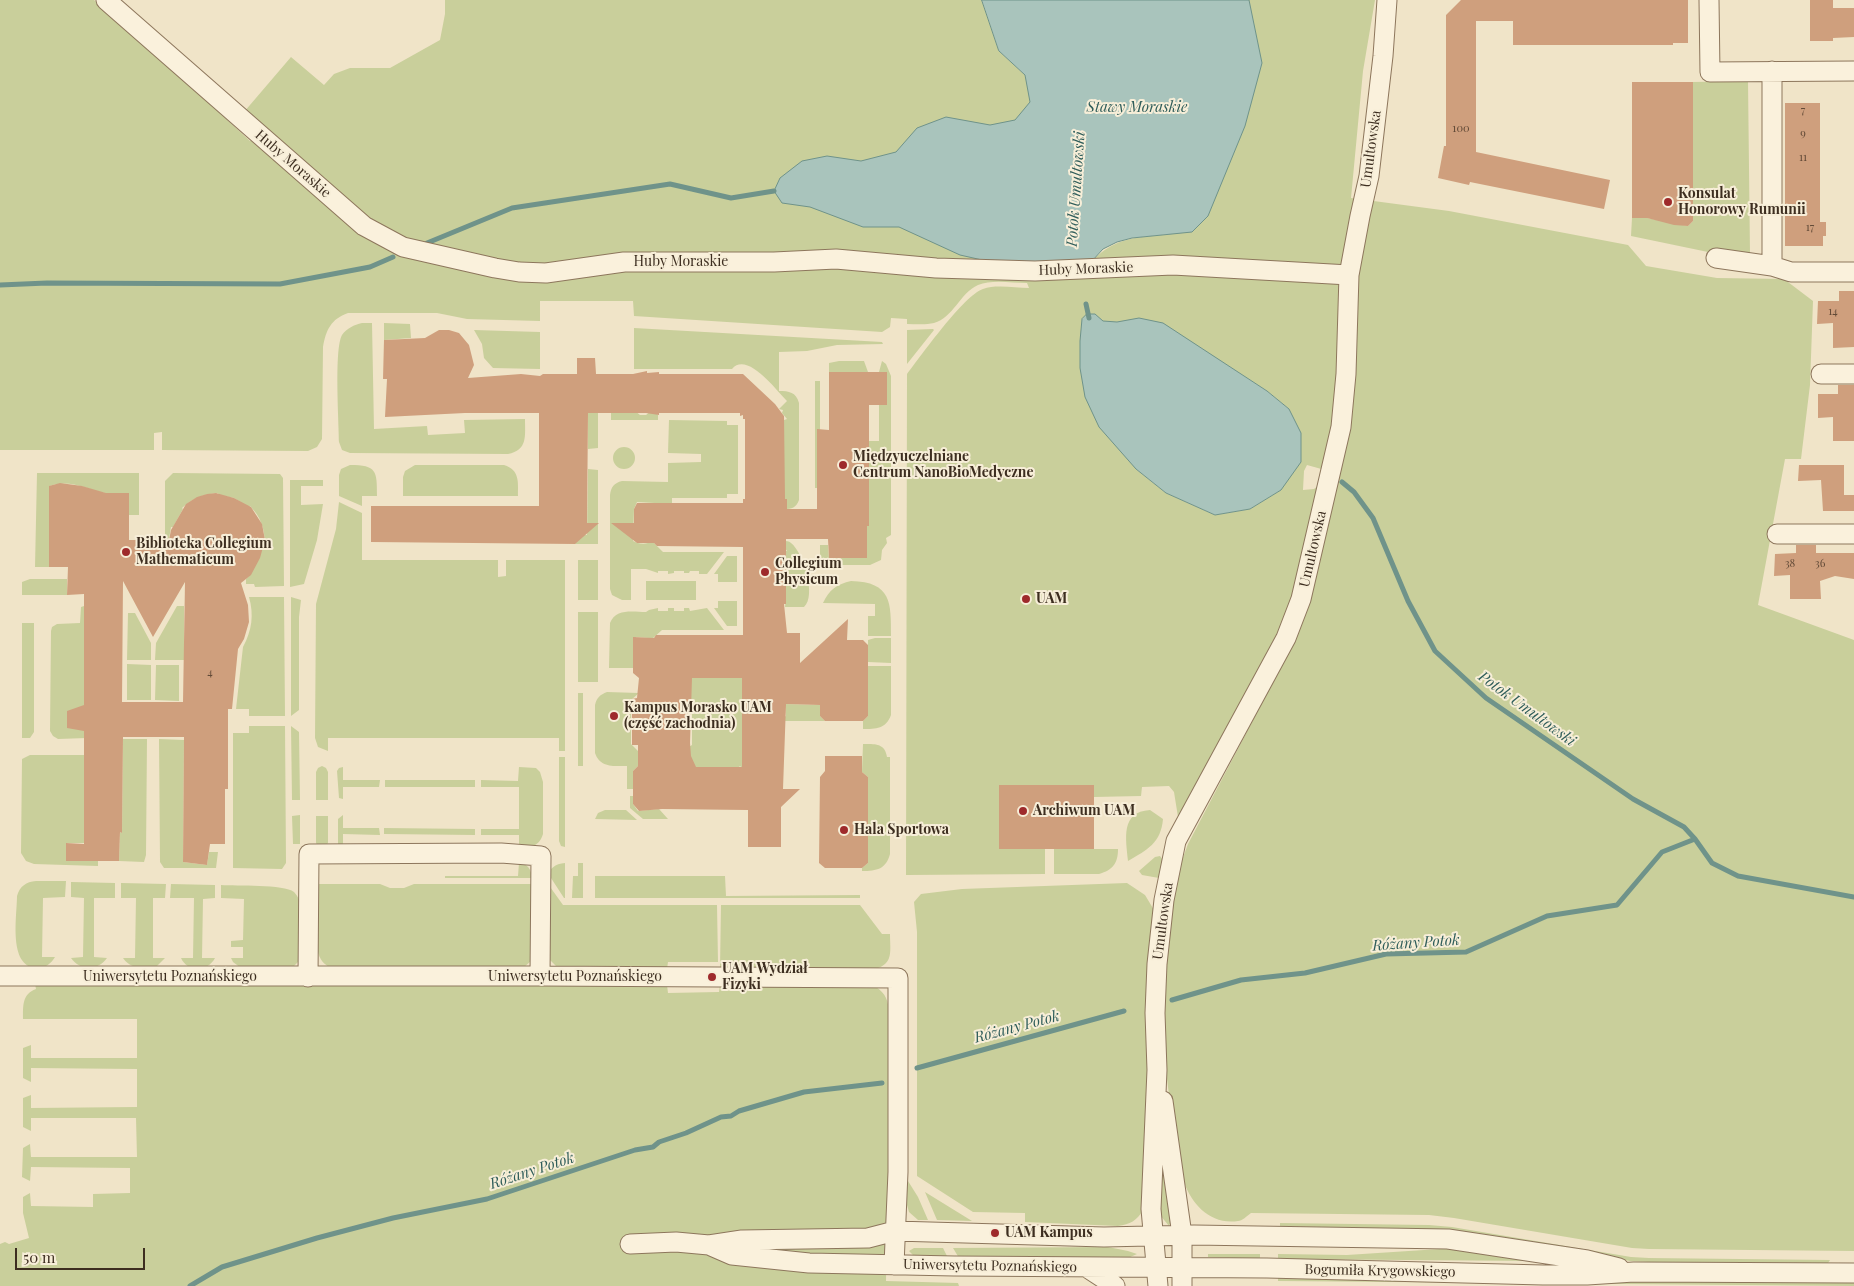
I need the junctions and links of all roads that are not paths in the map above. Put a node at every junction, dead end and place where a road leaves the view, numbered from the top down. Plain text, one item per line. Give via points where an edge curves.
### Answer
1 (106, 0) edge
2 (1387, 0) edge
3 (1709, 0) edge
4 (1772, 71) junction
5 (1854, 71) edge
6 (1716, 258) dead end
7 (1772, 266) junction
8 (1854, 272) edge
9 (1349, 275) junction
10 (1821, 374) dead end
11 (1854, 374) edge
12 (1777, 534) dead end
13 (1854, 534) edge
14 (0, 976) edge
15 (540, 976) junction
16 (308, 977) junction
17 (1157, 1070) junction
18 (895, 1231) junction
19 (1182, 1235) junction
20 (1153, 1236) junction
21 (630, 1244) dead end
22 (709, 1244) junction
23 (894, 1265) junction
24 (1086, 1267) junction
25 (1156, 1267) junction
26 (1634, 1272) junction
27 (1854, 1273) edge
28 (1182, 1277) edge
29 (1115, 1286) edge
30 (1158, 1286) edge

1 - 9 street, Huby Moraskie via 364,226 403,247 495,268 546,273 624,262 836,259 936,268 1036,271 1173,265
2 - 9 street, Umultowska via 1369,176
3 - 4 street via 1710,72
4 - 5 street
4 - 7 street
6 - 7 street
7 - 8 street via 1790,272
9 - 17 street, Umultowska via 1341,427 1301,599 1286,638 1176,841 1164,900 1157,964
10 - 11 street
12 - 13 street
14 - 16 street, Uniwersytetu Poznańskiego
15 - 16 street, Uniwersytetu Poznańskiego
15 - 16 street via 541,856 493,853 308,854
15 - 18 street, Uniwersytetu Poznańskiego via 898,978
17 - 19 street, Umultowska
17 - 20 street, Umultowska via 1150,1209
18 - 20 street, Uniwersytetu Poznańskiego
18 - 22 street, Uniwersytetu Poznańskiego via 868,1238 742,1240
18 - 23 street, Uniwersytetu Poznańskiego
19 - 20 street, Uniwersytetu Poznańskiego
19 - 26 street, Bogumiła Krygowskiego via 1448,1239 1587,1260
19 - 28 street, Umultowska
20 - 25 street, Umultowska
21 - 22 street, Uniwersytetu Poznańskiego
22 - 23 street, Uniwersytetu Poznańskiego via 732,1256 809,1263
23 - 24 street, Uniwersytetu Poznańskiego
24 - 25 street, Uniwersytetu Poznańskiego
24 - 29 street, Uniwersytetu Poznańskiego
25 - 28 street, Bogumiła Krygowskiego
25 - 30 street, Umultowska
26 - 27 street, Bogumiła Krygowskiego
26 - 28 street, Bogumiła Krygowskiego via 1587,1276

